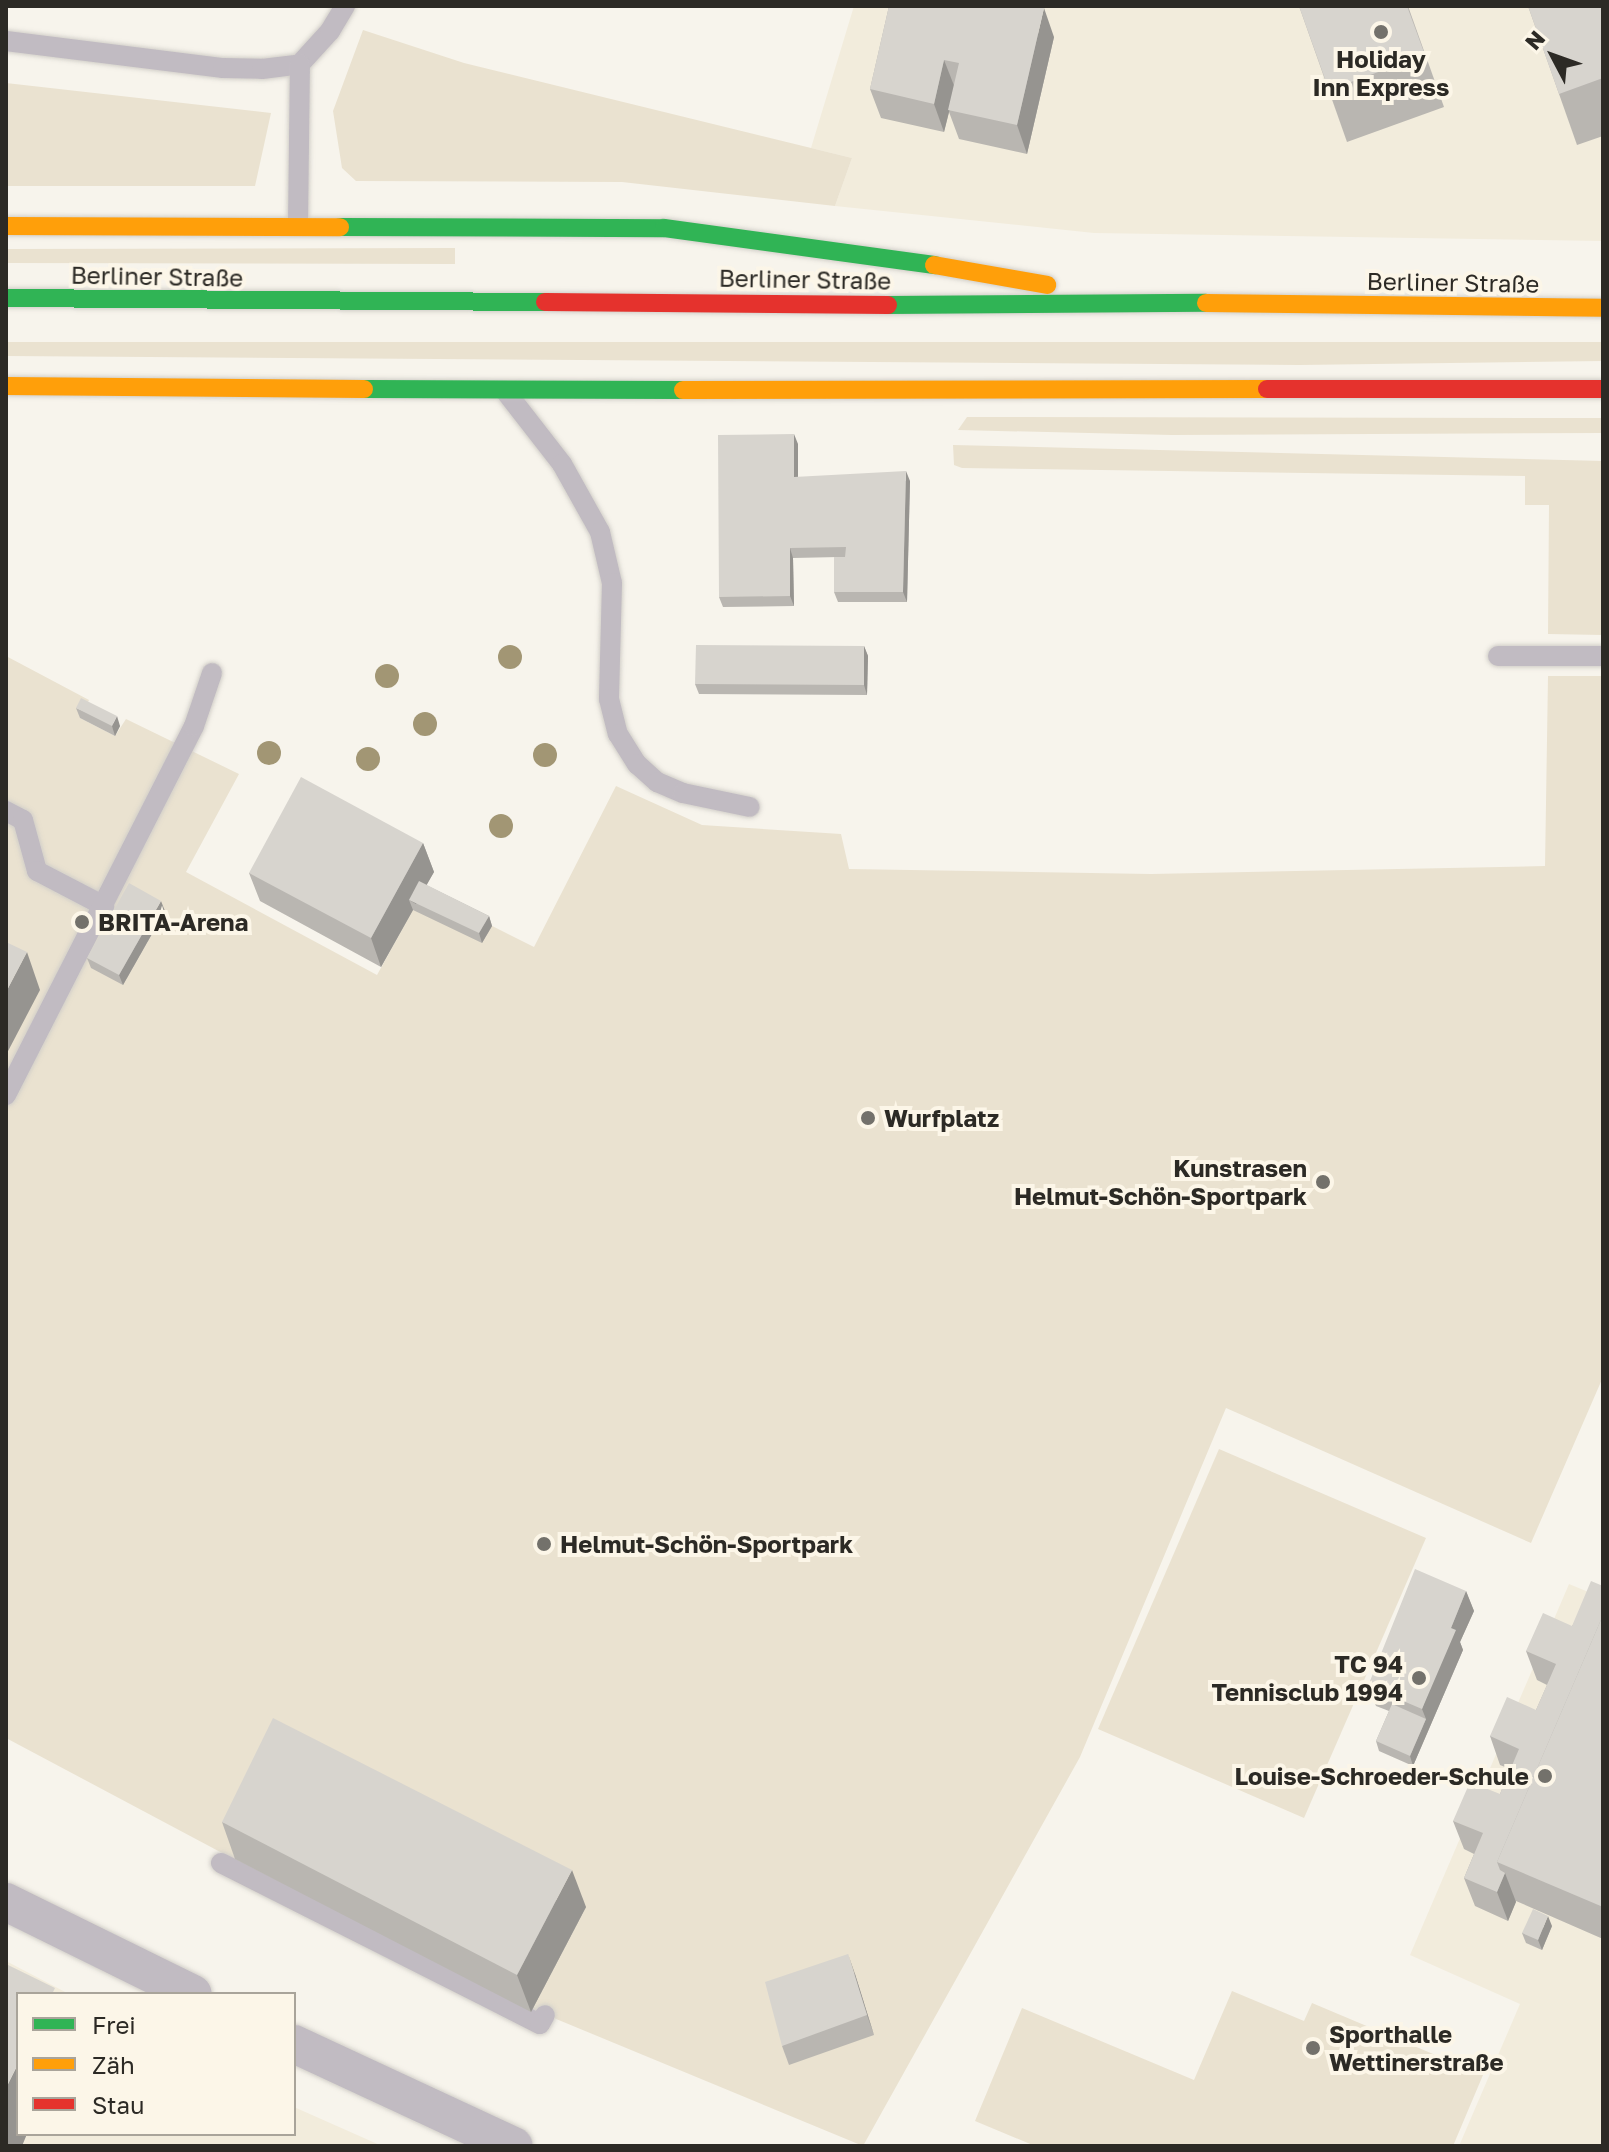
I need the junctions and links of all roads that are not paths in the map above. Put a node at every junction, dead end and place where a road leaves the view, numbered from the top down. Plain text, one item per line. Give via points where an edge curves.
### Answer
1 (345, 6) edge
2 (6, 41) edge
3 (300, 64) junction
4 (298, 224) junction
5 (6, 226) edge
6 (6, 298) edge
7 (1159, 302) junction
8 (1603, 308) edge
9 (6, 386) edge
10 (503, 388) junction
11 (1603, 389) edge
12 (1498, 656) dead end
13 (1603, 656) edge
14 (212, 673) dead end
15 (750, 807) dead end
16 (6, 811) edge
17 (104, 906) junction
18 (6, 1095) edge
19 (221, 1863) dead end
20 (6, 1902) edge
21 (189, 1992) edge
22 (545, 2015) dead end
23 (296, 2045) edge
24 (514, 2146) edge

1 - 3 lane
2 - 3 lane via 223,68
3 - 4 lane
4 - 5 main road
4 - 7 main road via 664,228 737,234
6 - 7 main road, Berliner Straße via 974,306
7 - 8 main road, Berliner Straße
9 - 10 main road
10 - 11 main road
10 - 15 lane via 562,464 600,532 612,583 609,699 618,734 637,764 657,782
12 - 13 lane
14 - 17 lane via 194,726
16 - 17 lane via 23,820 37,871
17 - 18 lane
19 - 22 lane via 540,2024
20 - 21 street
23 - 24 street

